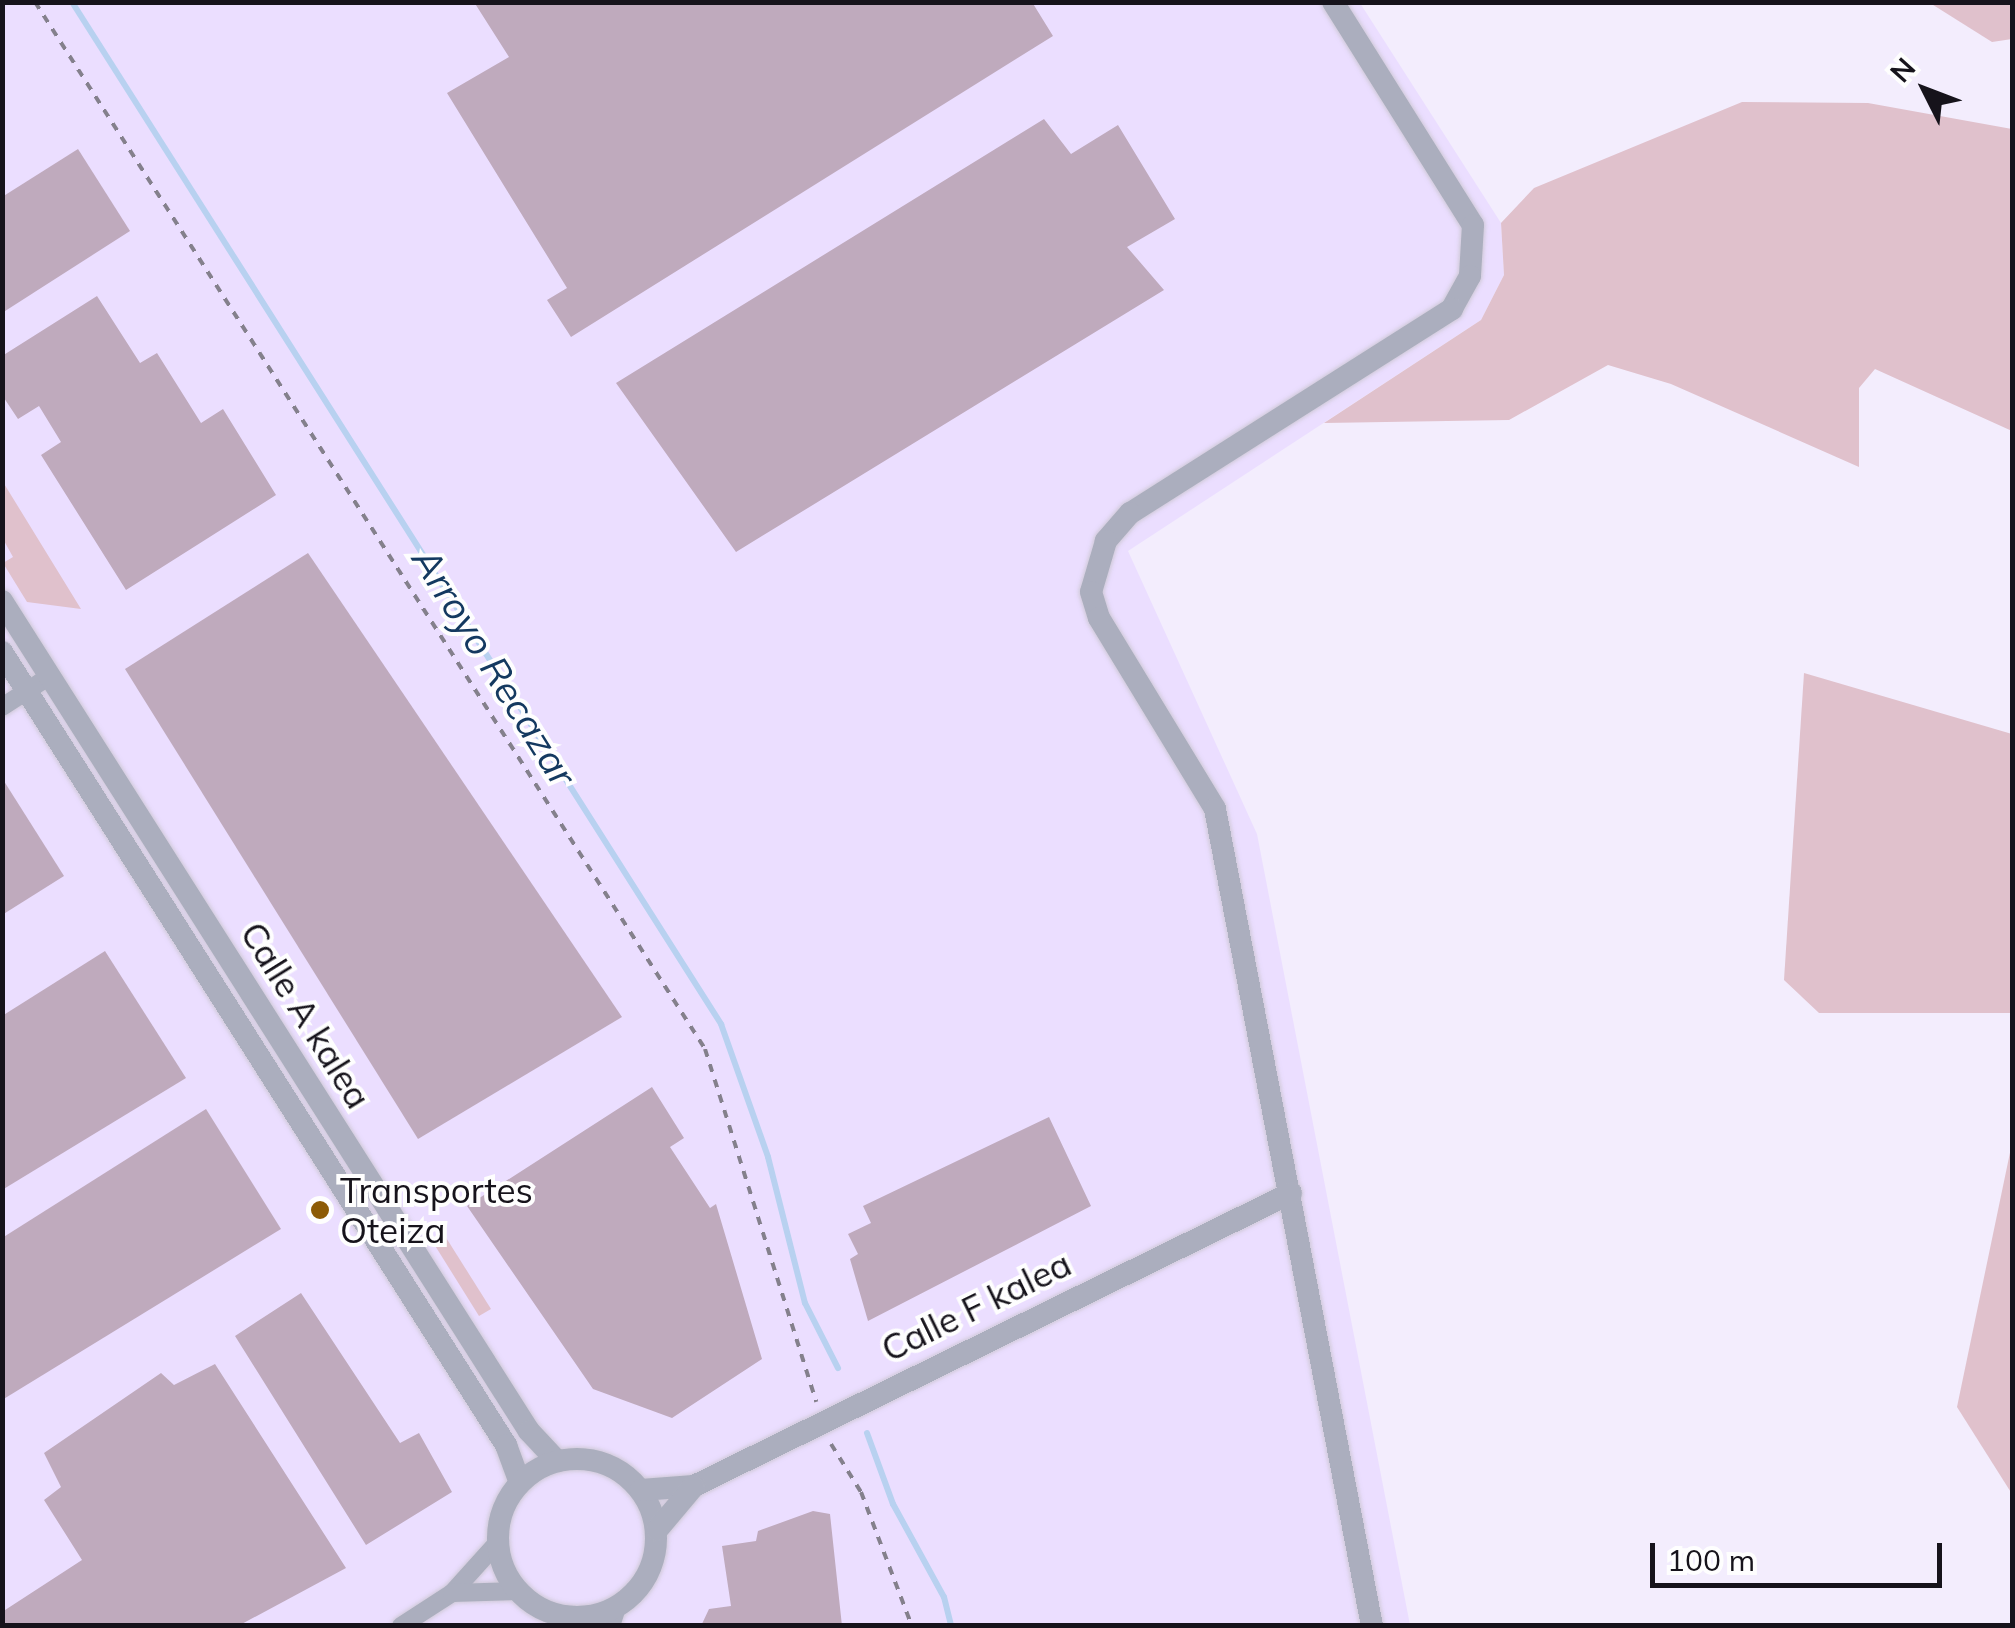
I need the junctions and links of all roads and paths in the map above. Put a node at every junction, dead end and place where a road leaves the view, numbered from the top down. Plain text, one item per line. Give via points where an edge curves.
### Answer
1 (35, 2) edge
2 (1333, 2) edge
3 (2, 602) edge
4 (2, 652) edge
5 (50, 676) junction
6 (28, 692) junction
7 (2, 707) edge
8 (1292, 1193) junction
9 (825, 1420) junction
10 (557, 1461) junction
11 (520, 1483) junction
12 (694, 1486) junction
13 (641, 1490) junction
14 (657, 1530) junction
15 (498, 1542) junction
16 (518, 1592) junction
17 (452, 1593) junction
18 (614, 1616) edge
19 (561, 1620) edge
20 (402, 1626) edge
21 (912, 1626) edge
22 (1372, 1626) edge

1 - 9 path via 705,1049
2 - 8 street via 1473,225 1470,276 1452,309 1130,514 1106,541 1091,592 1099,618 1215,809
3 - 5 street, Calle A kalea
4 - 6 street, Calle A kalea
5 - 6 street
5 - 10 street, Calle A kalea via 529,1431
6 - 7 street
6 - 11 street, Calle A kalea via 506,1445
8 - 9 street, Calle F kalea
8 - 22 street
9 - 12 street, Calle F kalea
9 - 21 path via 828,1439 862,1492
10 - 11 street
10 - 13 street via 594,1460
11 - 15 street via 507,1500
12 - 13 street, Calle F kalea
12 - 14 street, Calle F kalea
13 - 14 street
14 - 18 street via 644,1582
15 - 16 street
15 - 17 street
16 - 17 street
16 - 19 street
17 - 20 street
18 - 19 street

